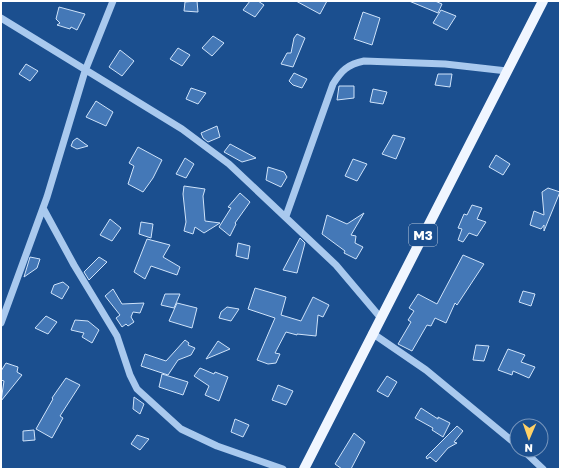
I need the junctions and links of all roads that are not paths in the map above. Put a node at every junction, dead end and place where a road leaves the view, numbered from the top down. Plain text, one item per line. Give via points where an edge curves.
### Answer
1 (113, 1) edge
2 (543, 1) edge
3 (1, 18) edge
4 (85, 71) junction
5 (507, 71) junction
6 (43, 208) junction
7 (286, 216) junction
8 (380, 317) junction
9 (1, 323) edge
10 (372, 333) junction
11 (509, 438) edge
12 (532, 458) edge
13 (283, 469) edge
14 (304, 469) edge
15 (544, 469) edge

1 - 4 street
2 - 5 main road, M3
3 - 4 street
4 - 6 street
4 - 7 street via 182,129 229,164
5 - 7 street via 445,64 364,62 355,63 341,71 333,84
5 - 8 main road, M3
6 - 9 street
6 - 13 street via 117,336 130,375 138,389 181,429 217,446
7 - 8 street via 336,265
8 - 10 main road, M3
10 - 11 street via 426,370
10 - 14 main road, M3
12 - 15 street

